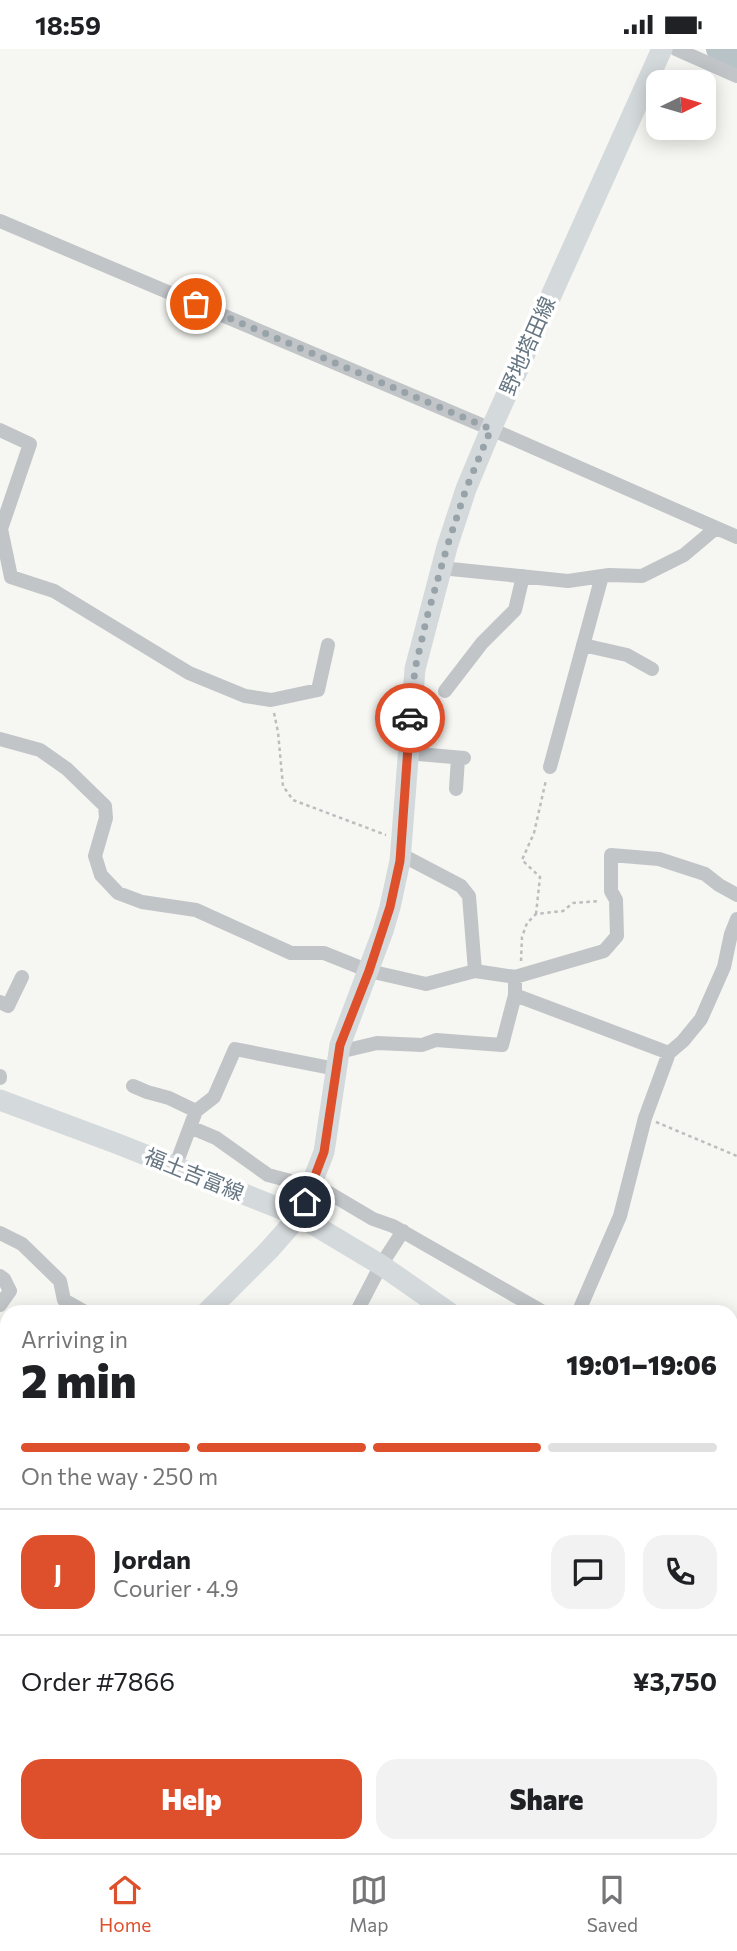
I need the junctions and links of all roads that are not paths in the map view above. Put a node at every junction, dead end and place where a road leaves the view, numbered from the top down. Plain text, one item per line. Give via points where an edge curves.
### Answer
1 (662, 49) edge
2 (676, 49) edge
3 (737, 76) edge
4 (0, 221) edge
5 (491, 429) junction
6 (0, 430) edge
7 (716, 528) junction
8 (737, 537) edge
9 (441, 568) junction
10 (523, 576) junction
11 (602, 576) junction
12 (328, 645) dead end
13 (583, 645) junction
14 (652, 669) dead end
15 (445, 691) dead end
16 (0, 739) edge
17 (407, 753) junction
18 (550, 767) road end
19 (456, 789) dead end
20 (401, 847) junction
21 (737, 895) edge
22 (737, 919) edge
23 (731, 969) edge
24 (369, 971) junction
25 (475, 971) junction
26 (517, 976) junction
27 (22, 977) dead end
28 (515, 995) junction
29 (0, 1003) edge
30 (669, 1053) junction
31 (337, 1060) junction
32 (133, 1086) dead end
33 (0, 1100) edge
34 (196, 1111) junction
35 (190, 1127) junction
36 (175, 1167) junction
37 (312, 1187) junction
38 (299, 1216) junction
39 (403, 1231) junction
40 (0, 1233) edge
41 (381, 1265) junction
42 (0, 1276) edge
43 (0, 1305) edge
44 (73, 1305) edge
45 (214, 1305) edge
46 (360, 1305) edge
47 (438, 1305) edge
48 (531, 1305) edge
49 (581, 1305) edge

1 - 5 main road, 野地塔田線
2 - 3 street
4 - 5 street
5 - 7 street
5 - 9 main road, 野地塔田線
6 - 12 street via 30,444 1,529 11,577 54,591 189,673 245,696 271,700 318,690
7 - 8 street
7 - 11 street via 684,555 642,576
9 - 10 street
9 - 17 main road, 野地塔田線 via 415,669
10 - 11 street via 568,581
10 - 15 street via 515,610
11 - 13 street
13 - 14 street via 627,656
13 - 18 street
16 - 24 street via 40,750 105,806 95,856 101,874 118,893 142,902 196,910 291,953 324,953
17 - 19 street via 461,758
17 - 20 main road, 野地塔田線
20 - 24 main road, 野地塔田線 via 390,907
20 - 25 street via 469,896
21 - 26 street via 705,874 659,859 611,855 617,936 604,951
22 - 23 street via 731,934
23 - 30 street via 701,1019
24 - 25 street via 426,984
24 - 31 main road, 野地塔田線
25 - 26 street
26 - 28 street
27 - 29 street via 8,1006
28 - 30 street
28 - 31 street via 502,1045 436,1039 422,1045 377,1043
30 - 49 street via 645,1118 620,1216
31 - 34 street via 235,1049 214,1097
31 - 37 main road, 野地塔田線 via 324,1152
32 - 34 street
33 - 36 main road, 福土吉富線
34 - 35 street
35 - 36 street
35 - 37 street via 216,1138 268,1175
36 - 38 main road, 福土吉富線
37 - 38 main road, 野地塔田線
37 - 39 street
38 - 41 main road, 福土吉富線
38 - 45 main road, 野地塔田線
39 - 41 street
39 - 48 street
40 - 44 street via 22,1244 60,1281 64,1300
41 - 46 street
41 - 47 main road, 福土吉富線
42 - 43 street via 10,1291

